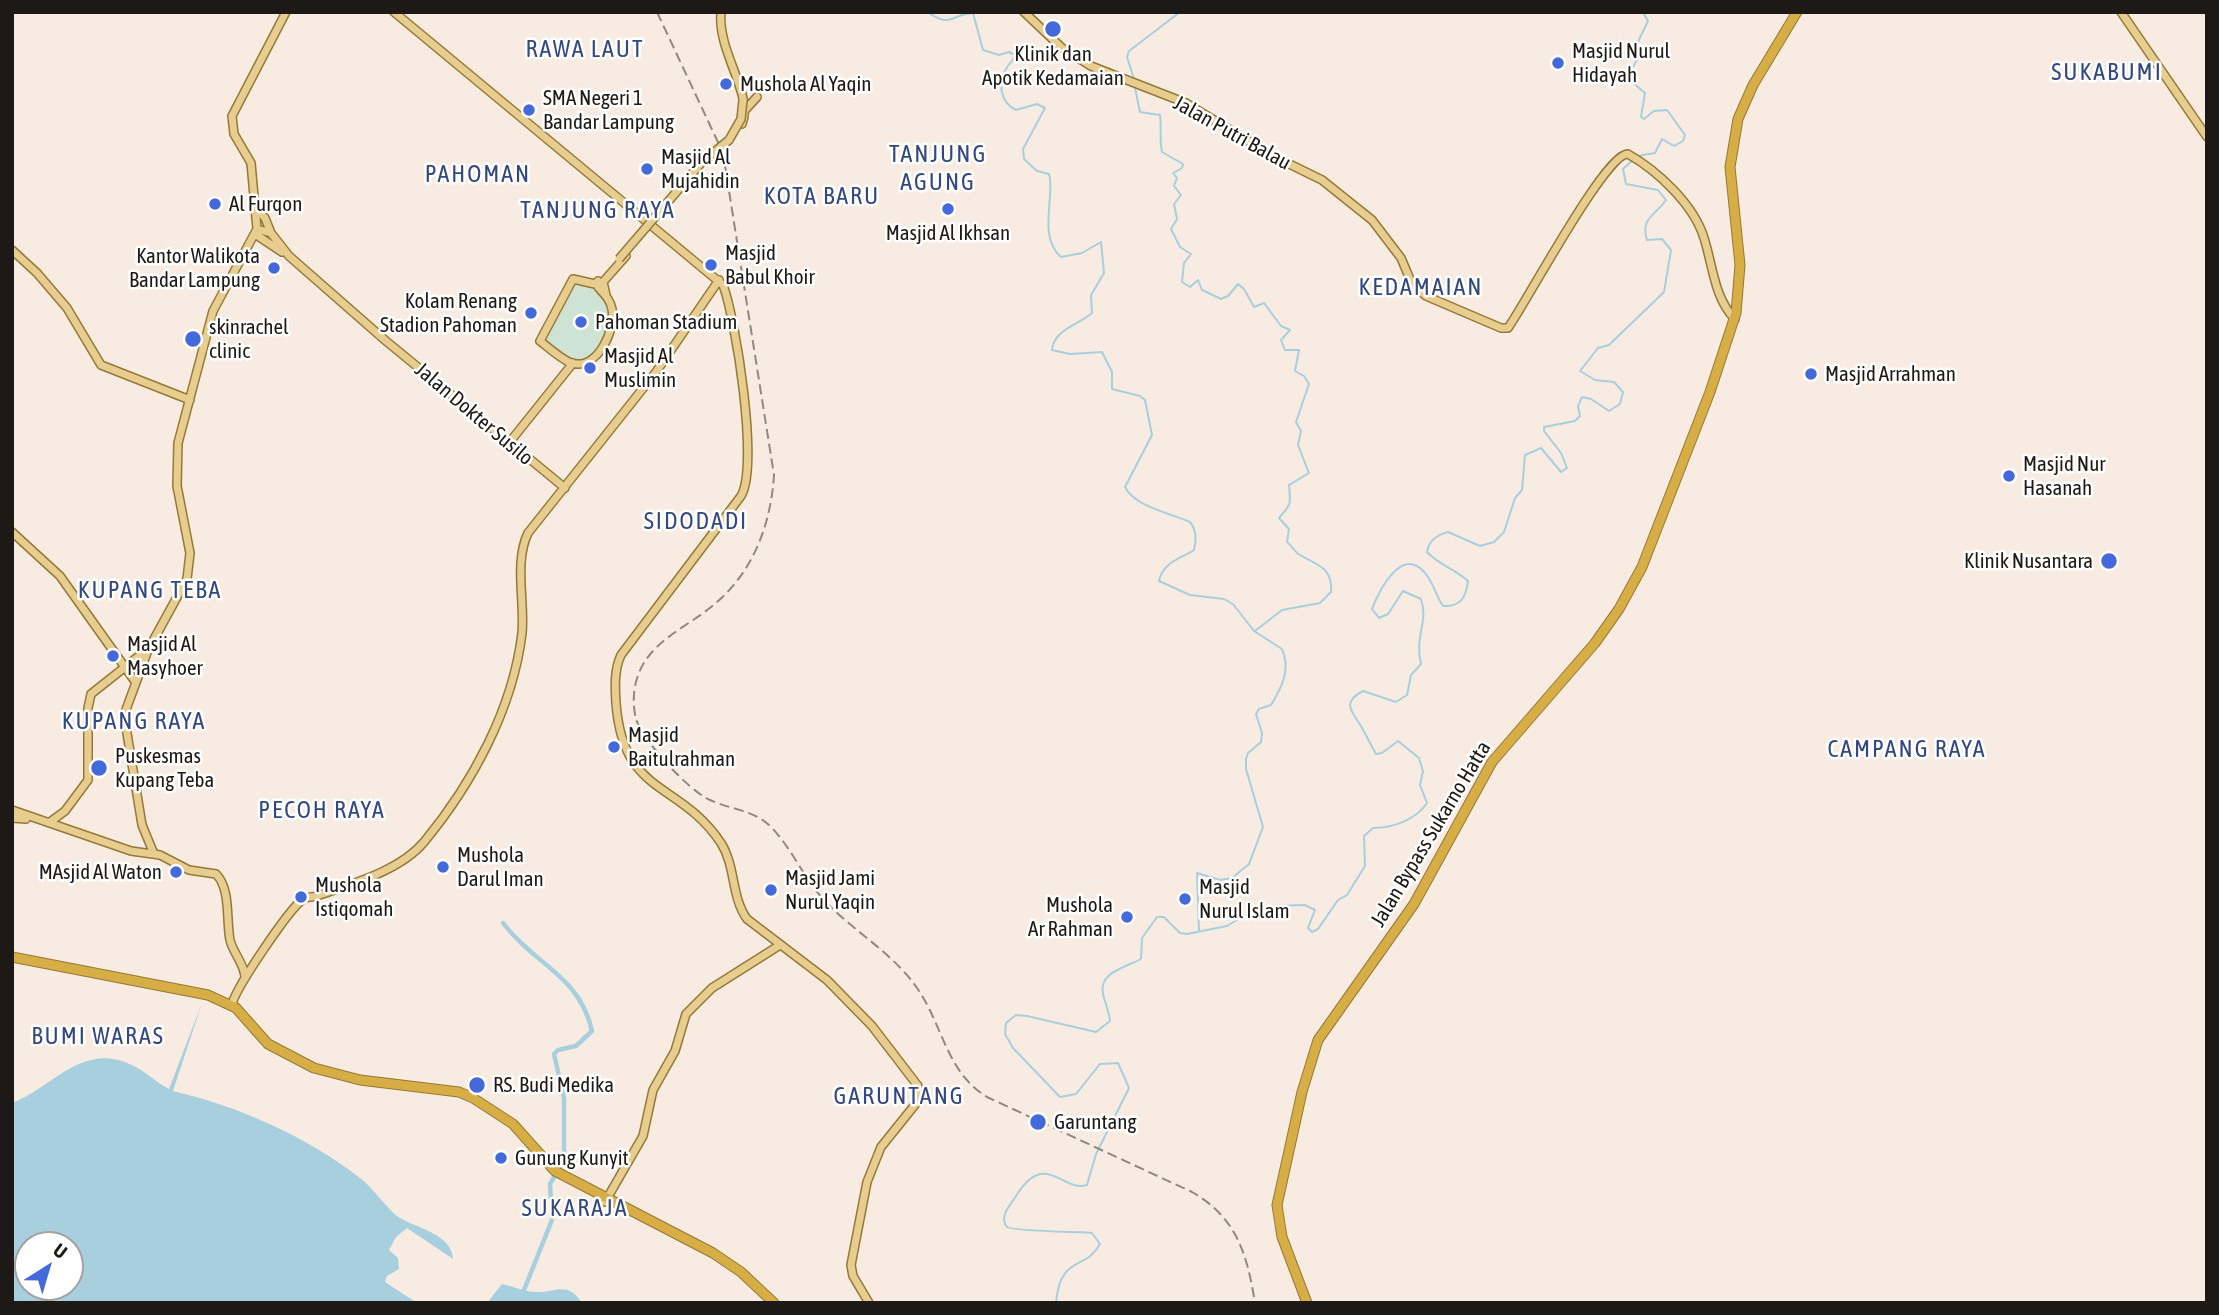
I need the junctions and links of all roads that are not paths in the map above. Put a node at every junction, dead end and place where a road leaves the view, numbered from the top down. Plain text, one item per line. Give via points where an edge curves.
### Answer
1 (286, 12) edge
2 (394, 12) edge
3 (719, 12) edge
4 (1024, 12) edge
5 (1795, 12) edge
6 (2121, 12) edge
7 (757, 97) dead end
8 (742, 98) junction
9 (744, 111) junction
10 (2207, 137) edge
11 (257, 209) junction
12 (638, 213) junction
13 (650, 223) junction
14 (661, 231) junction
15 (256, 232) junction
16 (643, 232) junction
17 (271, 233) junction
18 (267, 243) junction
19 (12, 250) edge
20 (244, 255) junction
21 (289, 256) junction
22 (617, 262) junction
23 (719, 279) junction
24 (598, 281) junction
25 (713, 291) junction
26 (726, 291) junction
27 (606, 295) junction
28 (1735, 312) junction
29 (575, 363) junction
30 (190, 400) junction
31 (509, 443) junction
32 (565, 488) junction
33 (12, 532) edge
34 (138, 662) junction
35 (125, 668) junction
36 (134, 680) junction
37 (12, 810) edge
38 (65, 811) junction
39 (12, 818) edge
40 (51, 821) junction
41 (69, 829) junction
42 (144, 832) junction
43 (131, 851) junction
44 (154, 854) junction
45 (780, 944) junction
46 (12, 957) edge
47 (247, 968) junction
48 (231, 1003) junction
49 (606, 1201) junction
50 (772, 1303) edge
51 (869, 1303) edge
52 (1305, 1303) edge

1 - 11 main road via 232,116 234,134 251,163
2 - 12 main road
3 - 8 main road via 718,38
4 - 28 main road, Jalan Putri Balau via 1076,57 1186,103 1322,180 1372,220 1394,248 1412,284 1426,296 1507,328 1583,205 1626,153 1659,178 1696,219 1721,299
5 - 28 highway, Jalan Bypass Sukarno Hatta via 1745,93 1731,130 1727,170 1737,264
6 - 10 main road
7 - 9 main road
8 - 9 main road
8 - 22 main road, bridge via 743,116 729,140 703,160
9 - 13 main road via 723,144 700,162
11 - 15 main road
11 - 17 main road, Jalan Dokter Susilo
12 - 13 main road
12 - 16 main road
13 - 14 main road
13 - 16 main road
14 - 16 main road
14 - 23 main road
15 - 17 main road
15 - 18 main road, Jalan Dokter Susilo
15 - 20 main road
16 - 22 main road
17 - 18 main road
17 - 21 main road, Jalan Dokter Susilo
18 - 20 main road
18 - 21 main road, Jalan Dokter Susilo
19 - 30 main road via 66,308 101,365
20 - 30 main road via 213,311
21 - 31 main road, Jalan Dokter Susilo
22 - 24 main road
22 - 27 main road via 603,282
23 - 25 main road
23 - 26 main road
24 - 27 main road
24 - 29 main road via 573,279 540,341
25 - 26 main road
25 - 32 main road
26 - 45 main road via 747,429 746,486 621,655 616,672 617,716 622,743 639,772 688,807 718,839 728,857 743,914
27 - 29 main road via 613,312 610,335 598,352
28 - 52 highway, Jalan Bypass Sukarno Hatta via 1681,464 1614,611 1481,771 1417,889 1315,1036 1273,1197 1275,1227
29 - 31 main road
30 - 34 main road via 176,462 189,543 187,579
31 - 32 main road, Jalan Dokter Susilo
32 - 47 main road via 526,537 522,630 513,679 496,726 450,808 411,855 361,880 304,898
33 - 35 main road via 60,576
34 - 35 main road
34 - 36 main road
35 - 36 main road
35 - 38 main road via 89,699 88,780
36 - 42 main road via 124,721
37 - 40 main road
38 - 40 main road
38 - 41 main road via 62,820
39 - 40 main road
40 - 41 main road
41 - 43 main road
42 - 43 main road
42 - 44 main road
43 - 44 main road
44 - 47 main road via 220,878 232,945
45 - 49 main road via 712,988 686,1014 675,1051 653,1090 643,1136
45 - 51 main road via 814,969 868,1021 918,1086 918,1101 881,1147 863,1192 851,1265
46 - 48 highway via 179,988
47 - 48 main road
48 - 49 highway via 268,1044 299,1061 375,1083 459,1092 518,1130 558,1174
49 - 50 highway via 708,1252

